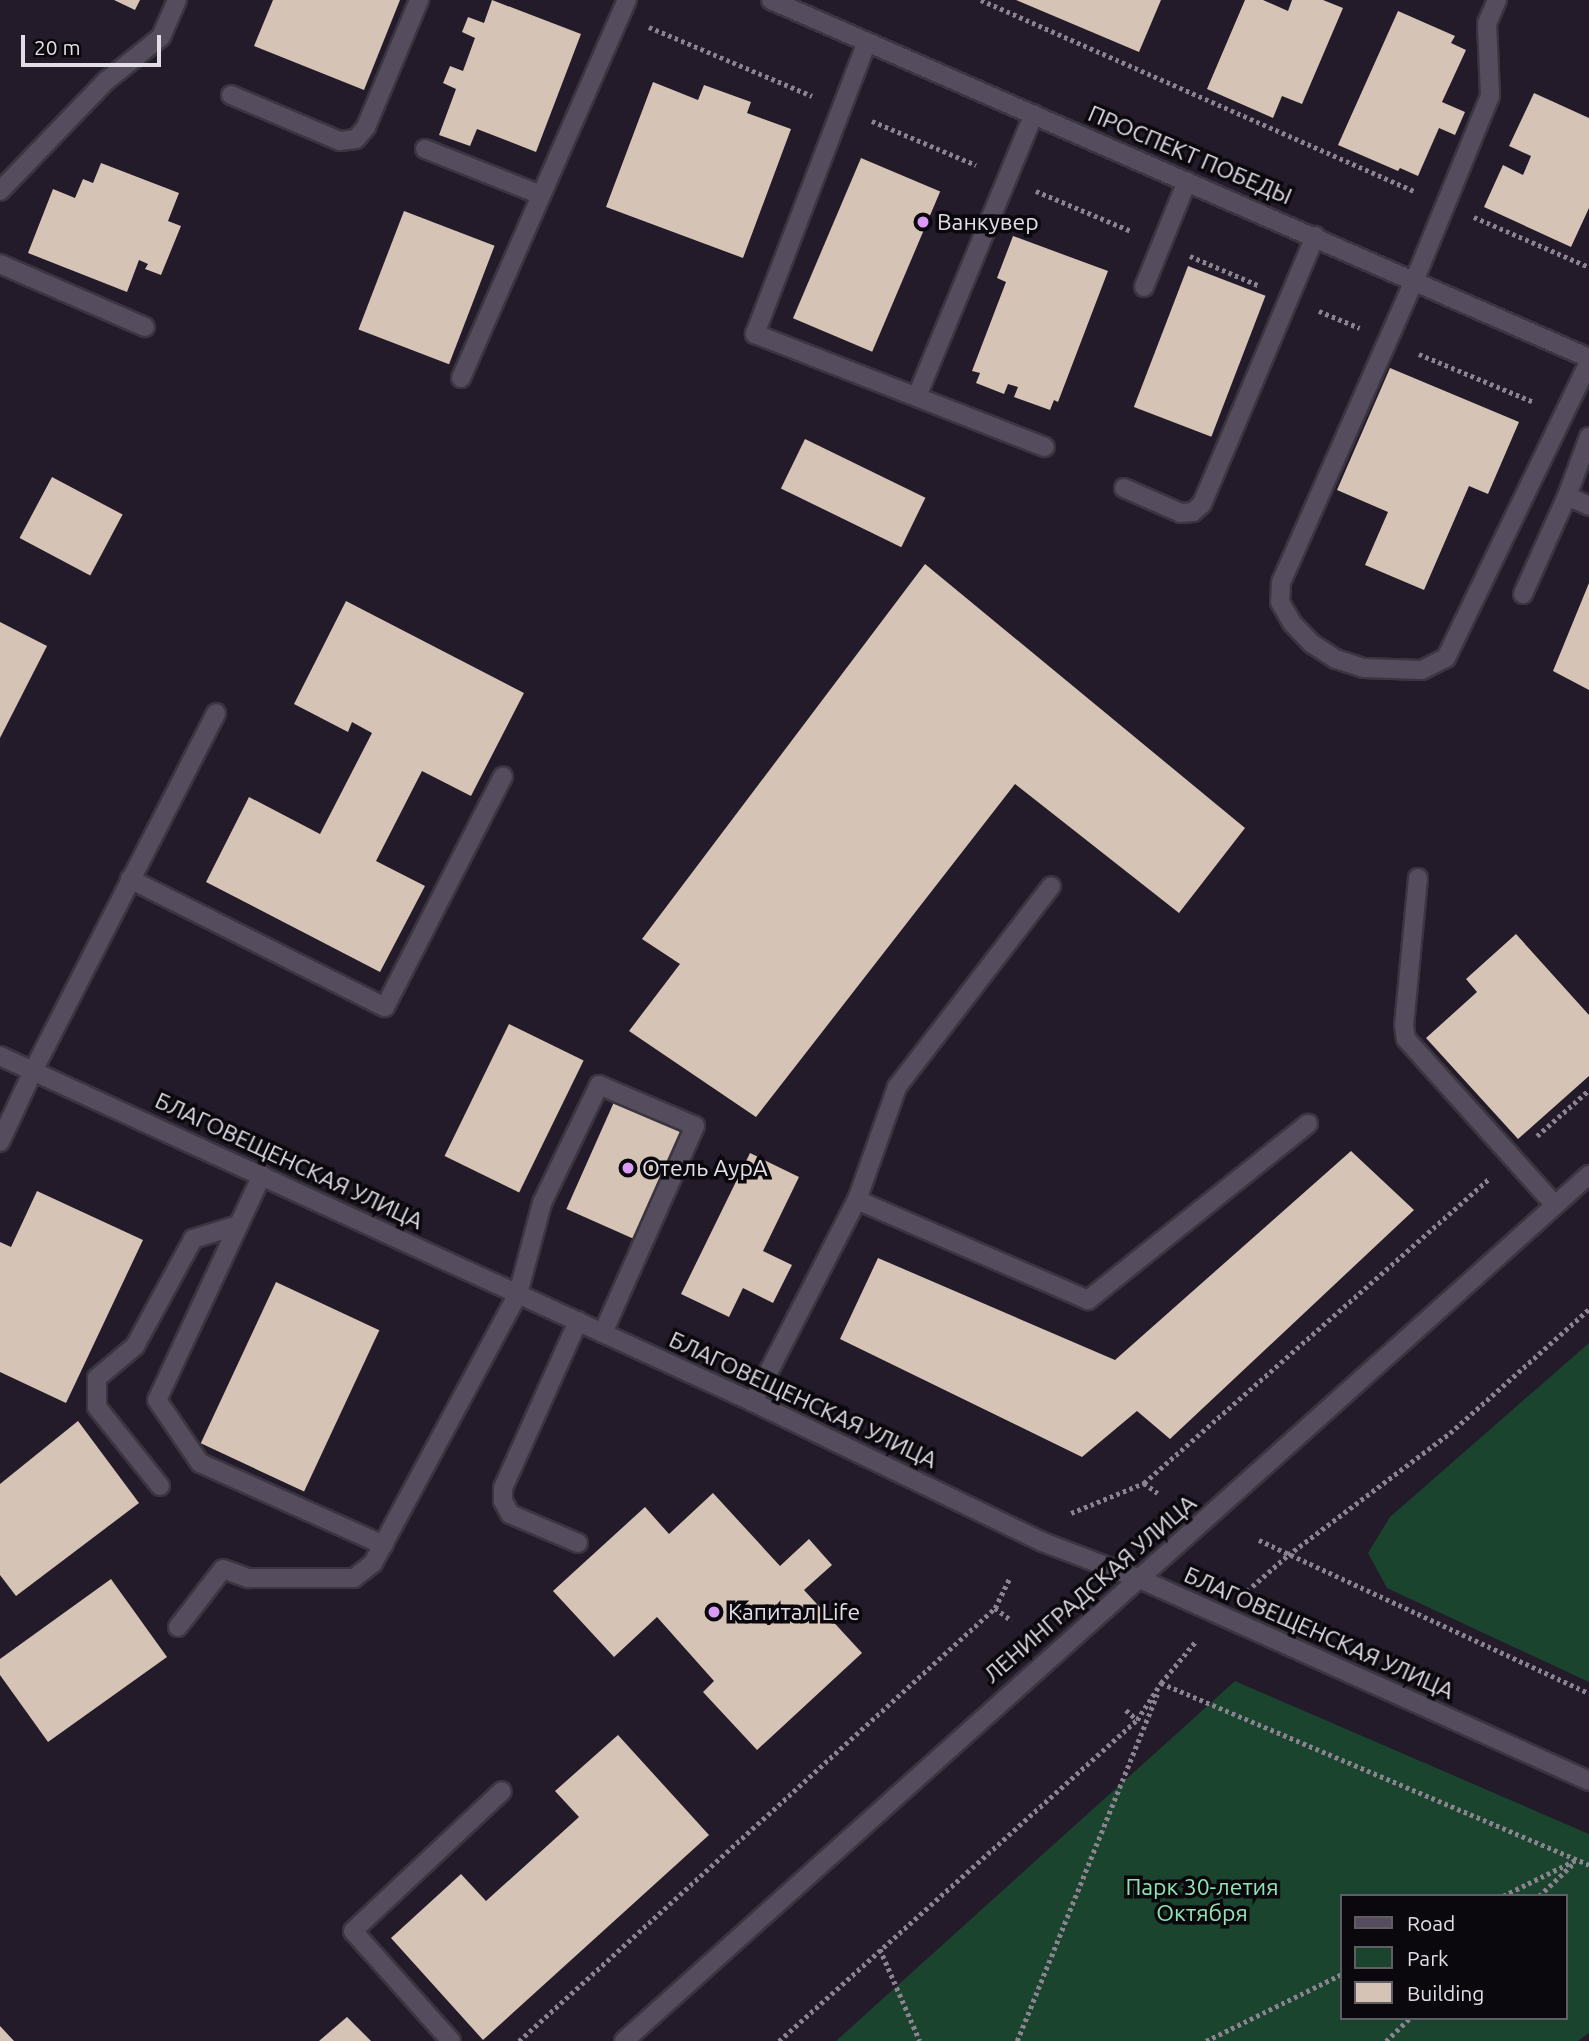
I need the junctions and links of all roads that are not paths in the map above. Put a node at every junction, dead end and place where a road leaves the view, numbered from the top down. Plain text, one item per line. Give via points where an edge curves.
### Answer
1 (177, 0) edge
2 (419, 0) edge
3 (771, 0) edge
4 (1497, 0) edge
5 (624, 7) edge
6 (867, 42) junction
7 (231, 95) dead end
8 (1034, 114) junction
9 (425, 149) dead end
10 (1187, 181) junction
11 (0, 191) edge
12 (541, 195) junction
13 (1315, 236) junction
14 (0, 264) edge
15 (1415, 281) junction
16 (1144, 287) dead end
17 (145, 327) dead end
18 (1589, 360) edge
19 (461, 378) dead end
20 (917, 396) junction
21 (1589, 438) edge
22 (1045, 447) dead end
23 (1124, 488) dead end
24 (1567, 496) junction
25 (1589, 506) edge
26 (1523, 594) dead end
27 (216, 713) dead end
28 (503, 776) dead end
29 (1419, 878) dead end
30 (130, 879) junction
31 (1051, 886) dead end
32 (0, 1056) edge
33 (33, 1071) junction
34 (1308, 1124) dead end
35 (0, 1142) edge
36 (262, 1175) junction
37 (1589, 1175) edge
38 (857, 1199) junction
39 (1555, 1205) junction
40 (238, 1224) junction
41 (518, 1294) junction
42 (578, 1321) junction
43 (603, 1333) junction
44 (753, 1402) junction
45 (160, 1486) dead end
46 (578, 1543) dead end
47 (383, 1545) junction
48 (1140, 1579) junction
49 (178, 1627) dead end
50 (1589, 1781) edge
51 (502, 1791) dead end
52 (451, 2041) edge
53 (624, 2041) edge

1 - 11 main road via 161,37 106,81
2 - 7 main road via 366,127 356,139 340,141
3 - 6 main road, ПРОСПЕКТ ПОБЕДЫ
4 - 15 main road via 1487,23 1490,96
5 - 12 main road
6 - 8 main road, ПРОСПЕКТ ПОБЕДЫ
6 - 20 main road via 755,334
8 - 10 main road, ПРОСПЕКТ ПОБЕДЫ
8 - 20 main road
9 - 12 main road
10 - 13 main road, ПРОСПЕКТ ПОБЕДЫ
10 - 16 main road
12 - 19 main road
13 - 15 main road, ПРОСПЕКТ ПОБЕДЫ
13 - 23 main road via 1202,504 1194,512 1181,513
14 - 17 main road
15 - 18 main road, ПРОСПЕКТ ПОБЕДЫ
15 - 18 main road via 1281,583 1280,602 1292,623 1336,659 1364,667 1422,670 1447,658
20 - 22 main road
21 - 24 main road
24 - 25 main road
24 - 26 main road
27 - 30 main road
28 - 30 main road via 384,1007
29 - 39 main road via 1406,1039
30 - 33 main road
31 - 38 main road via 897,1087
32 - 33 main road, БЛАГОВЕЩЕНСКАЯ УЛИЦА
33 - 35 main road
33 - 36 main road, БЛАГОВЕЩЕНСКАЯ УЛИЦА
34 - 38 main road via 1088,1300
36 - 40 main road
36 - 41 main road, БЛАГОВЕЩЕНСКАЯ УЛИЦА
37 - 39 main road, ЛЕНИНГРАДСКАЯ УЛИЦА
38 - 44 main road
39 - 48 main road, ЛЕНИНГРАДСКАЯ УЛИЦА
40 - 45 main road via 193,1239 135,1346 97,1378 97,1406
40 - 47 main road via 158,1400 200,1463
41 - 42 main road, БЛАГОВЕЩЕНСКАЯ УЛИЦА
41 - 43 main road via 542,1203 599,1085 695,1126
41 - 47 main road
42 - 43 main road, БЛАГОВЕЩЕНСКАЯ УЛИЦА
42 - 46 main road via 503,1488 510,1514
43 - 44 main road, БЛАГОВЕЩЕНСКАЯ УЛИЦА
44 - 48 main road, БЛАГОВЕЩЕНСКАЯ УЛИЦА via 1043,1542
47 - 49 main road via 373,1563 354,1578 248,1578 223,1569
48 - 50 main road, БЛАГОВЕЩЕНСКАЯ УЛИЦА
48 - 53 main road, ЛЕНИНГРАДСКАЯ УЛИЦА
51 - 52 main road via 353,1931

